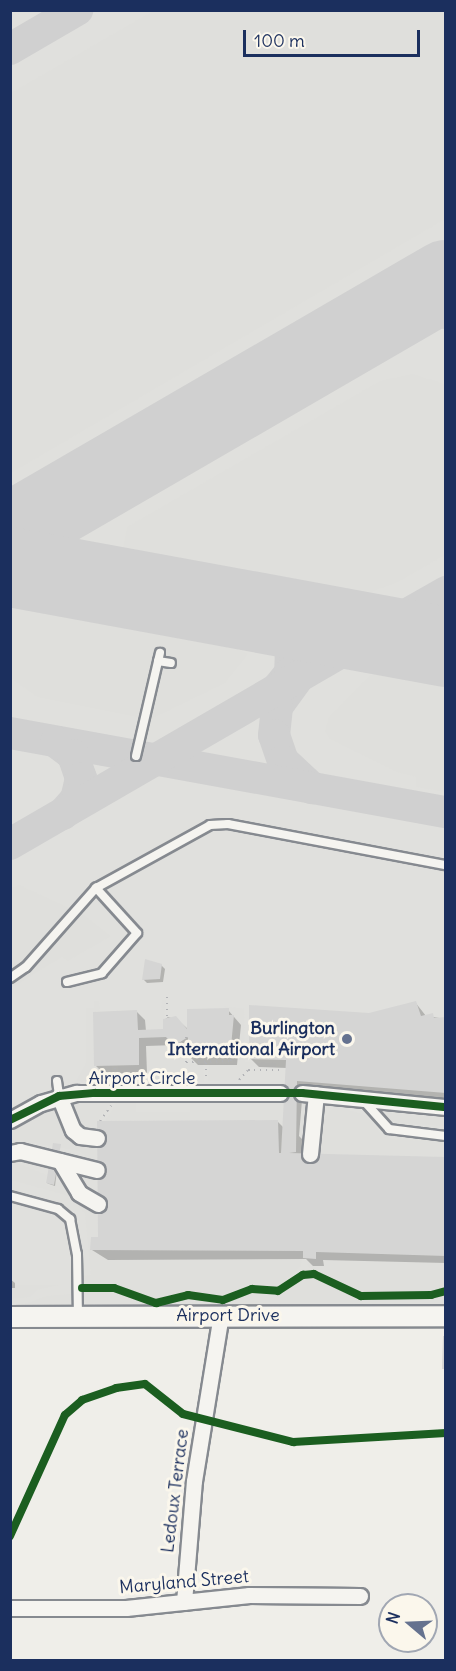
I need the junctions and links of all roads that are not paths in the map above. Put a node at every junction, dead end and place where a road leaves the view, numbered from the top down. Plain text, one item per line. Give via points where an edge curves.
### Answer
1 (171, 663) dead end
2 (136, 756) dead end
3 (446, 865) edge
4 (96, 888) junction
5 (10, 978) edge
6 (67, 982) dead end
7 (57, 1081) dead end
8 (280, 1093) dead end
9 (59, 1096) junction
10 (363, 1100) junction
11 (446, 1107) edge
12 (10, 1120) edge
13 (446, 1136) edge
14 (97, 1138) dead end
15 (10, 1153) edge
16 (310, 1154) dead end
17 (60, 1161) junction
18 (97, 1170) dead end
19 (10, 1196) edge
20 (98, 1204) dead end
21 (221, 1314) junction
22 (78, 1316) junction
23 (446, 1316) edge
24 (10, 1317) edge
25 (360, 1596) dead end
26 (184, 1602) junction
27 (10, 1608) edge

1 - 2 lane via 159,657
3 - 4 lane via 228,825 210,825
4 - 5 lane via 26,967
4 - 6 lane via 136,933 102,973
7 - 9 lane
8 - 9 street, Airport Circle
9 - 12 street, Airport Circle
9 - 14 street via 73,1130 80,1136
10 - 11 street
10 - 13 lane via 389,1129
10 - 16 street via 309,1094
15 - 17 street via 20,1151
17 - 18 street
17 - 20 street via 80,1193
19 - 22 lane via 58,1209 70,1219
21 - 22 main road, Airport Drive
21 - 23 main road, Airport Drive
21 - 26 street, Ledoux Terrace via 194,1481
22 - 24 main road, Airport Drive
25 - 26 street, Maryland Street via 249,1596
26 - 27 street, Maryland Street via 126,1608

